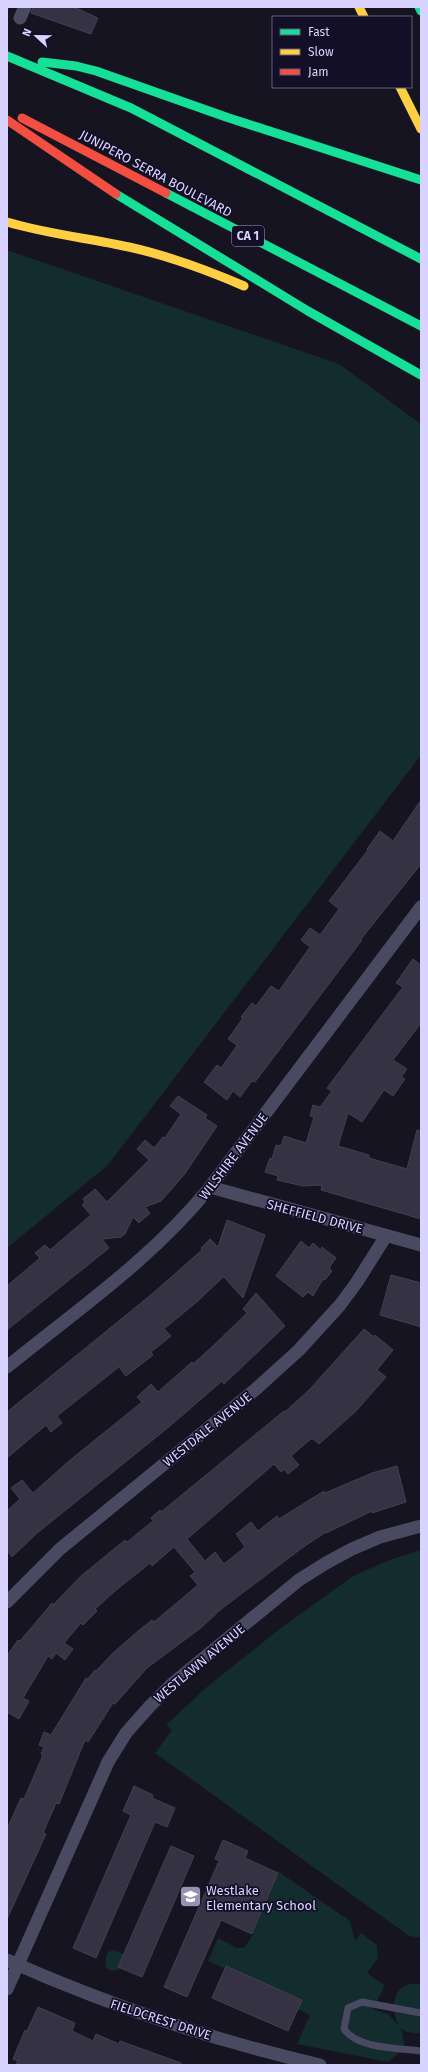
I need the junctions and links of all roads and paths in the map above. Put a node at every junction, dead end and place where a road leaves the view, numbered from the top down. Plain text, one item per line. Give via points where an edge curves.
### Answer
1 (359, 7) edge
2 (419, 7) edge
3 (421, 11) edge
4 (364, 16) edge
5 (9, 57) edge
6 (400, 88) edge
7 (7, 110) edge
8 (7, 120) edge
9 (421, 129) edge
10 (421, 180) edge
11 (7, 222) edge
12 (421, 259) edge
13 (250, 288) dead end
14 (262, 294) dead end
15 (421, 326) edge
16 (332, 327) junction
17 (421, 375) edge
18 (420, 911) edge
19 (210, 1187) junction
20 (386, 1236) junction
21 (421, 1245) edge
22 (7, 1367) edge
23 (421, 1526) edge
24 (7, 1602) edge
25 (12, 1962) edge
26 (7, 1989) edge
27 (421, 2013) edge
28 (421, 2051) edge
29 (320, 2065) edge

1 - 4 highway
2 - 3 highway
5 - 10 highway via 96,71 226,117
5 - 12 highway via 143,114
6 - 9 highway
7 - 15 highway, JUNIPERO SERRA BOULEVARD / CA 1
8 - 16 highway via 68,164
11 - 13 highway via 164,257
14 - 16 highway
16 - 17 highway
18 - 19 street, WILSHIRE AVENUE
19 - 20 street, SHEFFIELD DRIVE
19 - 22 street, WILSHIRE AVENUE via 166,1237
20 - 21 street, SHEFFIELD DRIVE
20 - 24 street, WESTDALE AVENUE via 340,1305 299,1350 256,1389 60,1549
23 - 25 street, WESTLAWN AVENUE via 380,1537 326,1563 293,1585 172,1684 149,1707 126,1733 108,1762
25 - 26 street, WESTLAWN AVENUE
25 - 29 street, FIELDCREST DRIVE via 89,1994 181,2027 279,2056
27 - 28 lane via 362,2002 348,2008 344,2029 349,2036 362,2043

